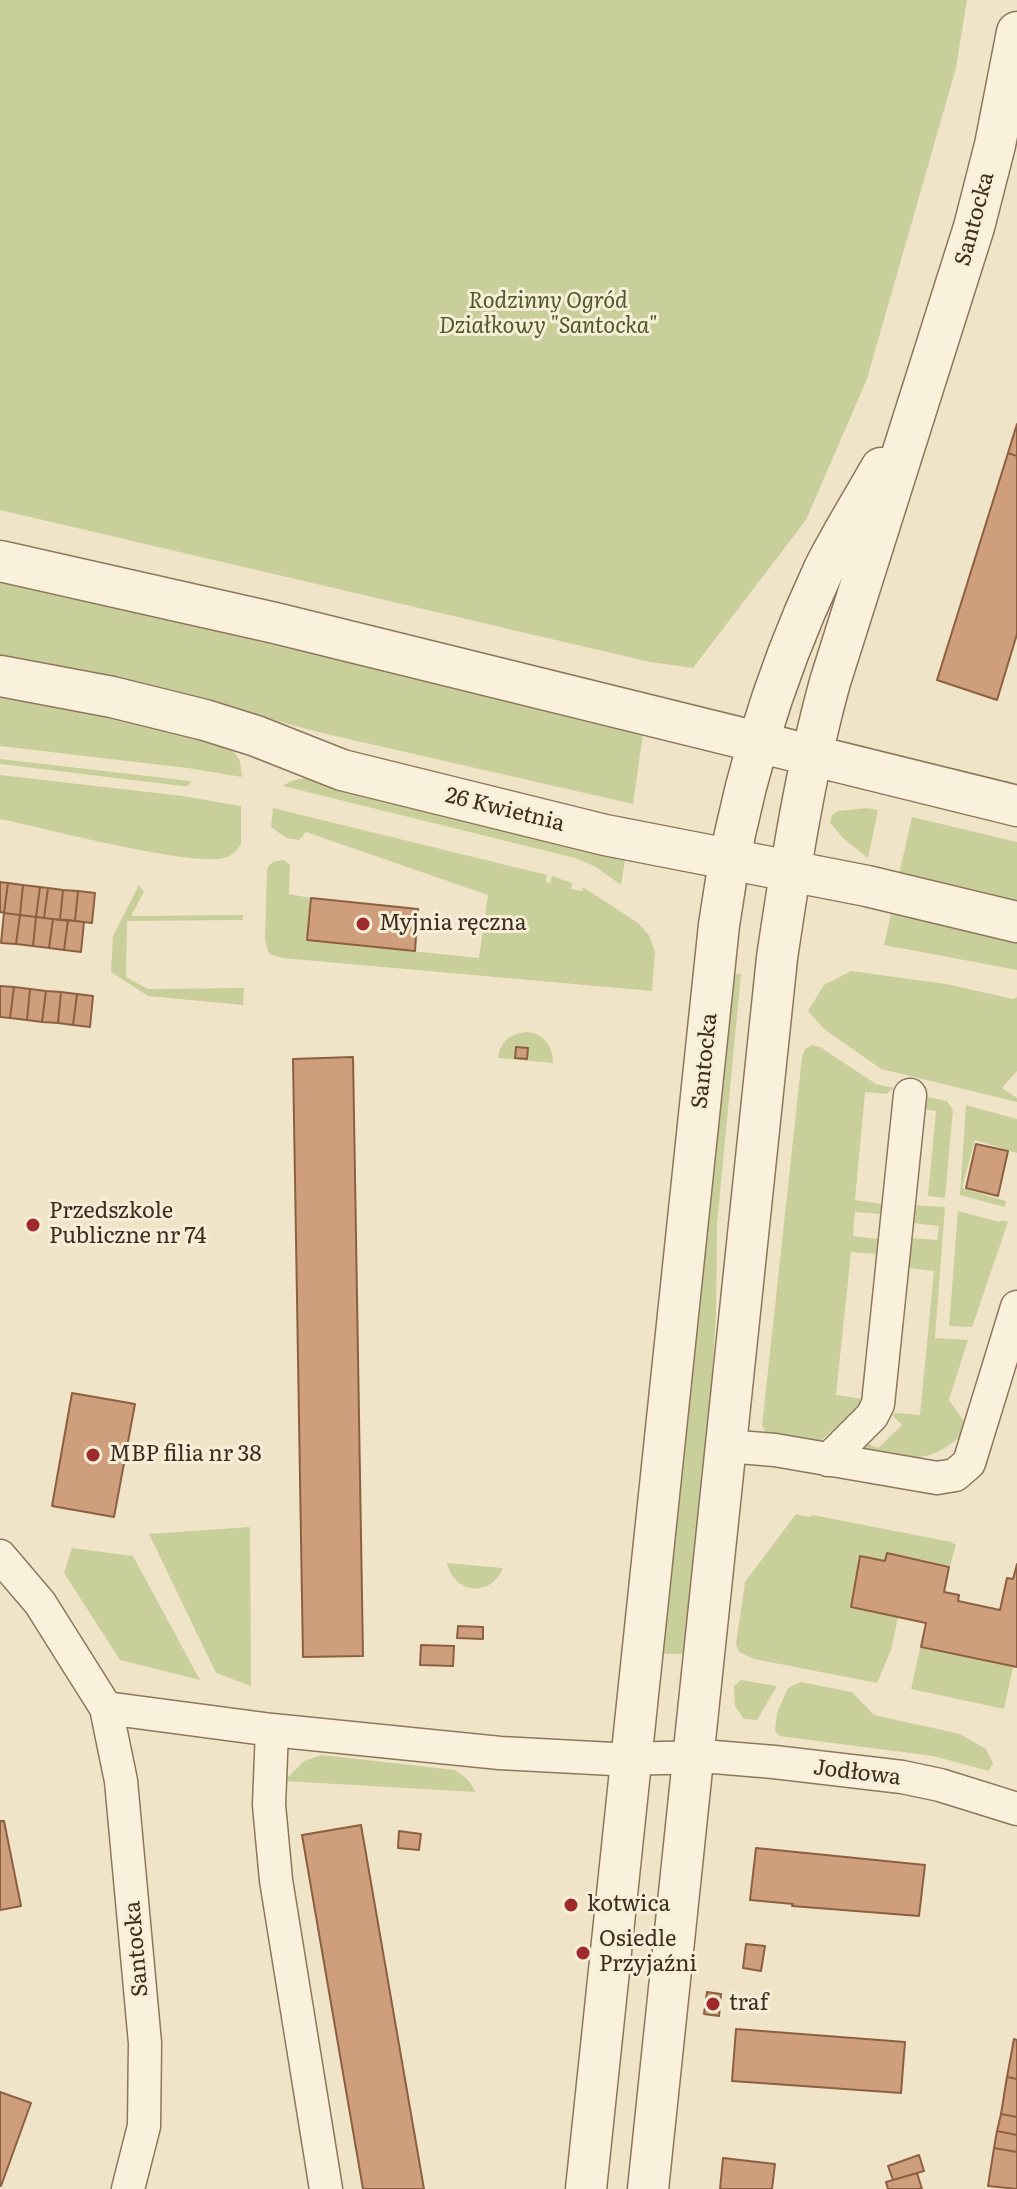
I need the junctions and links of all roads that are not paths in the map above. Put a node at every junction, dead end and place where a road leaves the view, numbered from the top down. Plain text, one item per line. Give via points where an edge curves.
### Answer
1 (1017, 32) edge
2 (918, 402) junction
3 (0, 561) edge
4 (0, 676) edge
5 (757, 742) junction
6 (811, 755) junction
7 (1017, 806) edge
8 (728, 859) junction
9 (789, 870) junction
10 (1017, 922) edge
11 (910, 1095) dead end
12 (1017, 1307) edge
13 (726, 1446) junction
14 (828, 1460) junction
15 (0, 1556) edge
16 (106, 1708) junction
17 (272, 1730) junction
18 (694, 1757) junction
19 (631, 1759) junction
20 (1017, 1809) edge
21 (128, 2189) edge
22 (326, 2189) edge
23 (586, 2189) edge
24 (648, 2189) edge

1 - 2 street, Santocka via 974,227
2 - 5 street, Santocka via 824,570
2 - 6 street, Santocka
3 - 5 street
4 - 8 street, 26 Kwietnia via 162,709 242,731 342,770 605,835
5 - 6 street
5 - 8 street, Santocka
6 - 7 street
6 - 9 street, Santocka
8 - 9 street, 26 Kwietnia
8 - 19 street, Santocka
9 - 10 street, 26 Kwietnia
9 - 13 street, Santocka
11 - 14 street via 878,1404
12 - 14 street via 969,1463 955,1475 937,1478
13 - 14 street
13 - 18 street, Santocka
15 - 16 street, Santocka via 40,1603
16 - 17 street
16 - 21 street, Santocka via 121,1781 145,2043 144,2126
17 - 19 street via 500,1753
17 - 22 street via 268,1777 276,1880
18 - 19 street
18 - 20 street, Jodłowa via 902,1777
18 - 24 street, Santocka
19 - 23 street, Santocka

